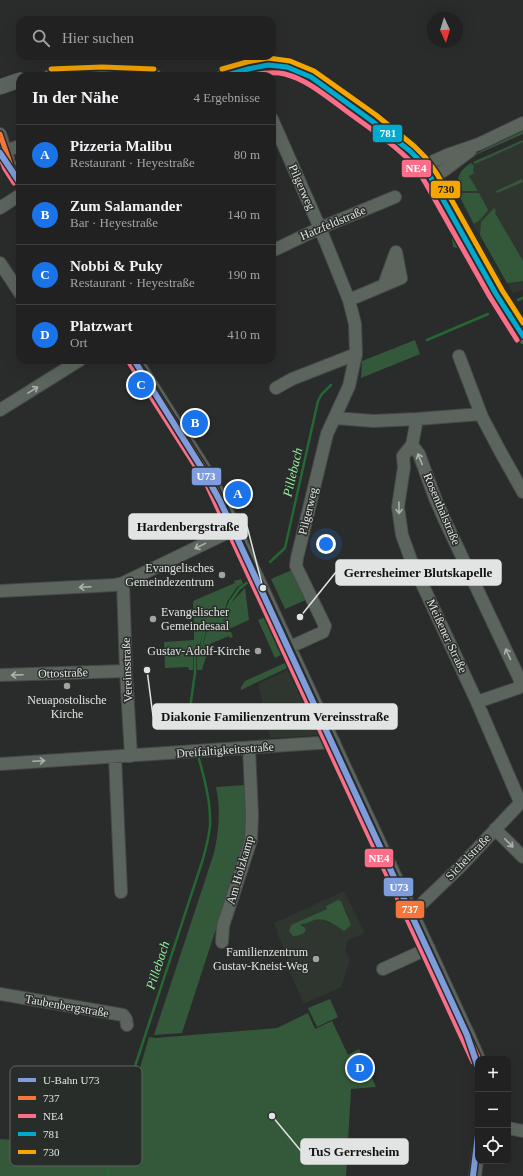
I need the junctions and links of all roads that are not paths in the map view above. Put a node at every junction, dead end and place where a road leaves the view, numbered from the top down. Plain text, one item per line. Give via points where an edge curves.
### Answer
1 (251, 72) edge
2 (523, 123) edge
3 (276, 128) edge
4 (0, 134) edge
5 (16, 147) edge
6 (3, 151) edge
7 (427, 172) junction
8 (16, 173) edge
9 (395, 197) dead end
10 (16, 198) edge
11 (0, 208) edge
12 (320, 228) junction
13 (276, 249) edge
14 (0, 262) edge
15 (384, 285) dead end
16 (16, 287) edge
17 (349, 300) junction
18 (523, 336) edge
19 (356, 354) junction
20 (459, 356) dead end
21 (74, 364) edge
22 (139, 364) edge
23 (276, 388) dead end
24 (0, 410) edge
25 (481, 414) junction
26 (336, 418) junction
27 (417, 419) junction
28 (412, 445) junction
29 (523, 492) edge
30 (235, 529) junction
31 (124, 583) junction
32 (0, 591) edge
33 (290, 647) junction
34 (126, 671) junction
35 (0, 675) edge
36 (477, 702) junction
37 (334, 742) junction
38 (249, 748) junction
39 (131, 756) junction
40 (115, 757) junction
41 (0, 764) edge
42 (522, 801) edge
43 (496, 829) junction
44 (523, 857) edge
45 (121, 892) dead end
46 (412, 913) junction
47 (222, 942) dead end
48 (429, 948) junction
49 (383, 969) dead end
50 (0, 994) edge
51 (127, 1025) dead end
52 (477, 1056) edge
53 (511, 1129) edge
54 (523, 1131) edge
55 (477, 1164) edge
56 (475, 1176) edge

1 - 7 main road via 263,66 279,65 311,77 410,151
2 - 7 street via 478,144 446,169
3 - 12 street, Pilgerweg
4 - 6 street
5 - 6 street
6 - 8 street
7 - 18 main road via 496,294
9 - 12 street, Hatzfeldstraße
10 - 11 street
12 - 13 street, Hatzfeldstraße
12 - 17 street, Pilgerweg
14 - 16 street
15 - 17 street
17 - 19 street, Pilgerweg via 355,324
19 - 23 street via 292,379
19 - 26 street, Pilgerweg via 349,386
20 - 25 street
24 -> 21 street
22 - 30 street via 212,480
25 - 27 street
25 - 29 street
26 - 27 street via 373,421
26 - 33 street, Pilgerweg via 327,434 296,566 325,626 323,632
27 - 28 street, Meißener Straße
28 -> 36 street, Meißener Straße via 404,456 398,507 402,535 411,560
36 -> 28 street, Rosenthalstraße via 518,688 520,680 446,523 419,454
30 -> 31 street
30 - 33 street
31 -> 32 street via 114,586
31 - 34 street, Vereinsstraße
33 - 37 street
34 -> 35 street, Ottostraße
34 - 39 street, Vereinsstraße
36 - 42 street, Meißener Straße
37 - 38 street, Dreifaltigkeitsstraße
37 - 46 street
38 - 39 street, Dreifaltigkeitsstraße
38 - 47 street, Am Holzkamp via 251,840 223,926
39 - 40 street, Dreifaltigkeitsstraße
41 -> 40 street, Dreifaltigkeitsstraße
40 - 45 street
42 - 43 street, Sichelstraße
43 -> 44 street
43 - 46 street, Sichelstraße
46 - 48 street
48 - 49 street
48 - 52 street
50 - 51 street, Taubenbergstraße via 123,1015
53 - 54 street
55 - 56 street

